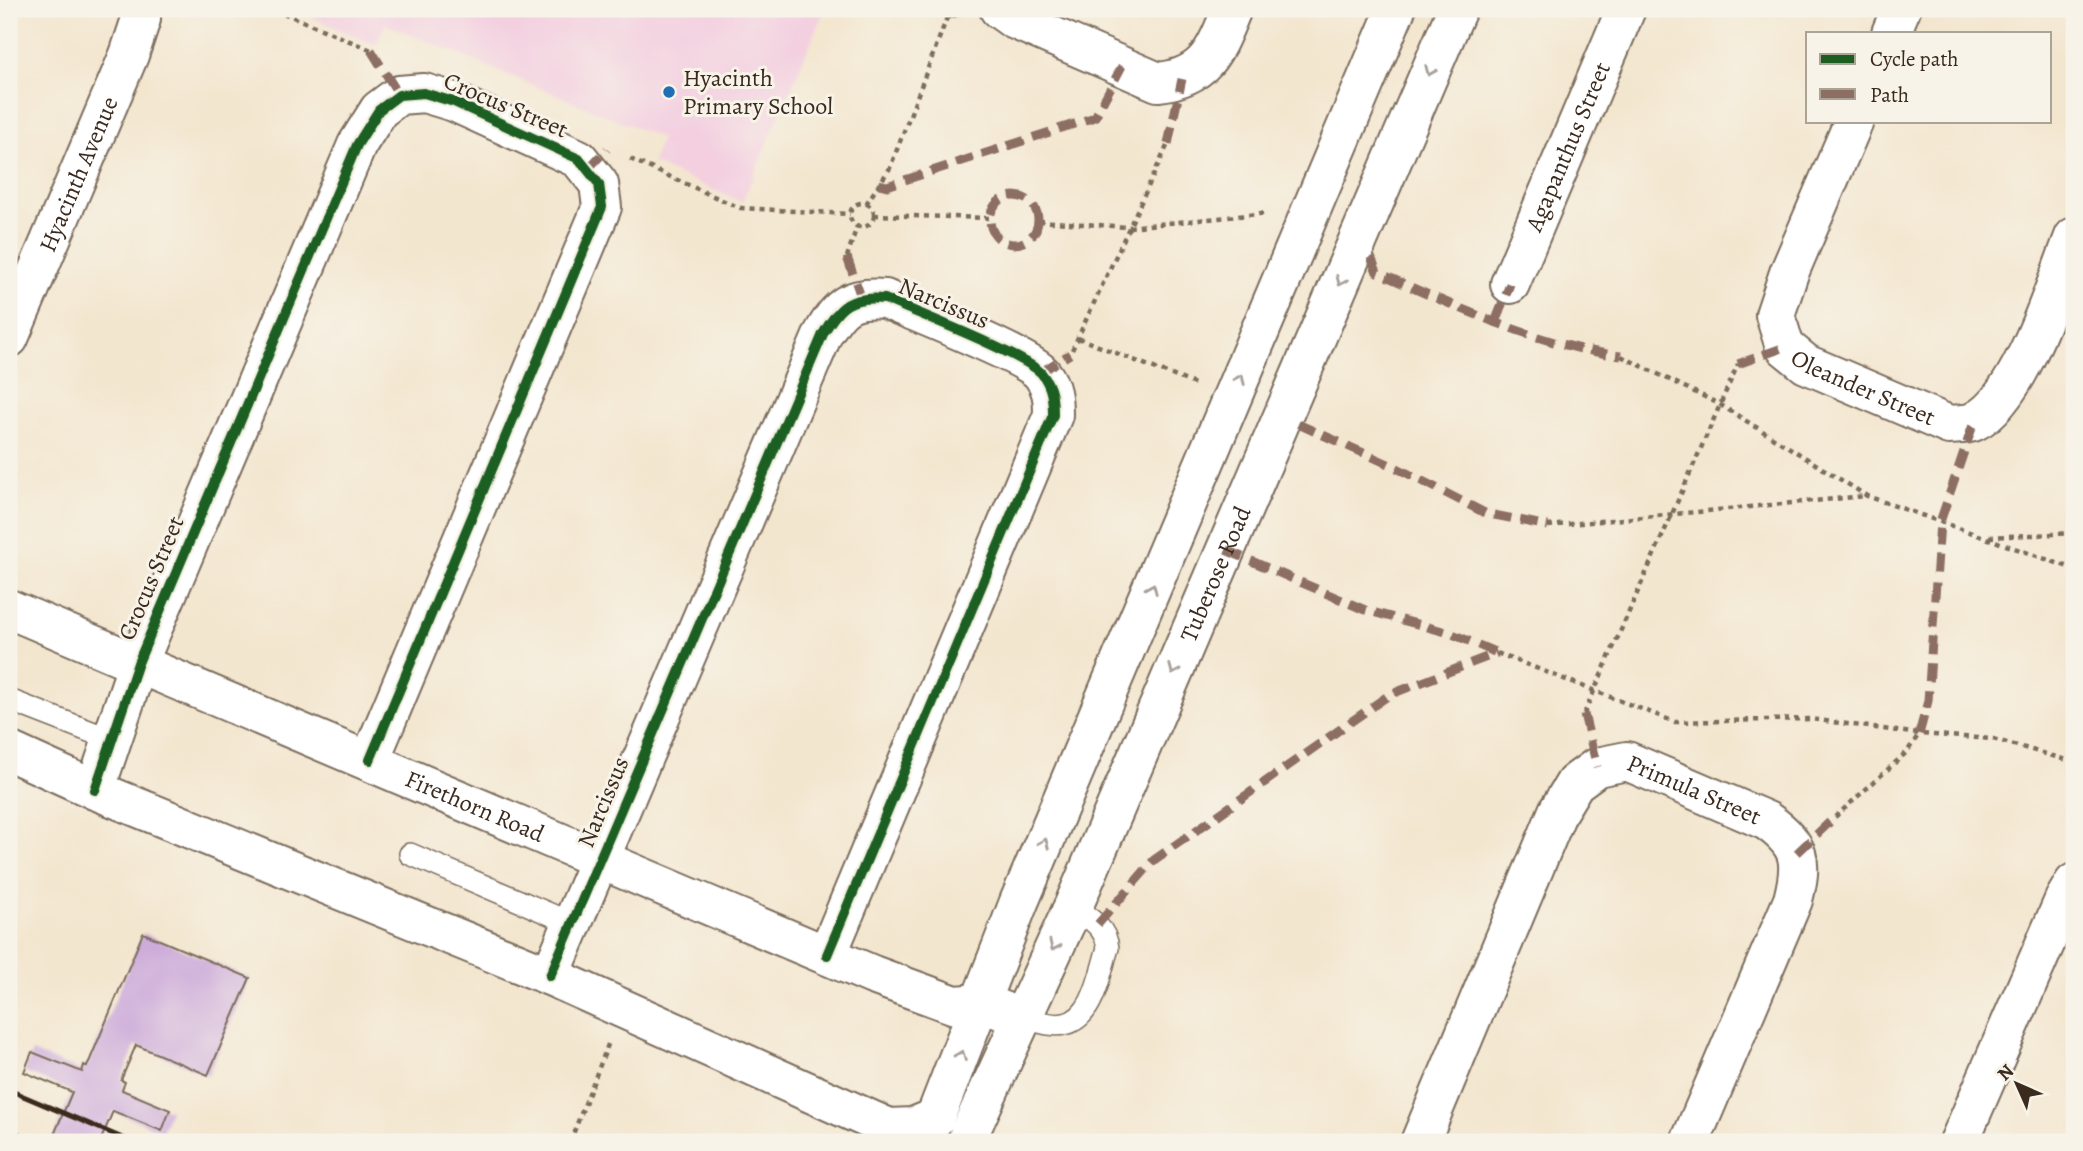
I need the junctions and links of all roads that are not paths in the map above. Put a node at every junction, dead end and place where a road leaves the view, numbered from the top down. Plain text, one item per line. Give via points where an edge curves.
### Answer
1 (141, 9) edge
2 (999, 9) edge
3 (1232, 9) edge
4 (1396, 9) edge
5 (1457, 9) edge
6 (1626, 9) edge
7 (1901, 9) edge
8 (1891, 32) edge
9 (1854, 122) edge
10 (2074, 237) edge
11 (1510, 284) dead end
12 (9, 338) edge
13 (9, 609) edge
14 (138, 663) junction
15 (9, 699) edge
16 (112, 740) junction
17 (9, 751) edge
18 (370, 760) junction
19 (94, 790) junction
20 (410, 854) dead end
21 (601, 860) junction
22 (2074, 883) edge
23 (1073, 907) junction
24 (573, 924) junction
25 (827, 954) junction
26 (550, 976) junction
27 (982, 1003) junction
28 (1021, 1018) junction
29 (935, 1118) junction
30 (972, 1138) edge
31 (1420, 1142) edge
32 (1690, 1142) edge
33 (1959, 1142) edge

1 - 12 street, Hyacinth Avenue via 129,55
2 - 3 street via 1158,82 1182,79 1209,59
27 -> 4 street via 1019,902
5 -> 23 street, Tuberose Road
6 - 11 street, Agapanthus Street
7 - 8 street
9 - 10 street, Oleander Street via 1774,315 1785,346 1806,365 1949,425 1974,422 1999,404 2018,373
13 - 14 street, Firethorn Road
14 - 16 street, Crocus Street
14 - 18 street, Firethorn Road
14 - 18 street, Crocus Street via 357,145 379,110 399,95 424,93 454,102 579,159 599,184 602,207
15 - 16 lane
16 - 19 street, Crocus Street
17 - 19 street
18 - 21 street, Firethorn Road
19 - 26 street
20 - 24 lane
21 - 24 street, Narcissus
21 - 25 street, Firethorn Road
21 - 25 street, Narcissus via 823,334 837,311 861,297 885,299 1041,372 1053,394 1053,415
22 - 33 street
23 -> 28 street, Tuberose Road
23 - 28 lane via 1098,924 1107,941 1089,1006 1078,1019 1062,1025
24 - 26 street, Narcissus
25 - 27 street, Firethorn Road via 940,1001
26 - 29 street via 889,1128 913,1128
27 - 28 street, Firethorn Road
29 -> 27 street
28 - 30 street, Tuberose Road
29 - 30 street
31 - 32 street, Primula Street via 1558,811 1575,783 1597,767 1627,761 1767,821 1787,835 1797,853 1800,874 1793,900

